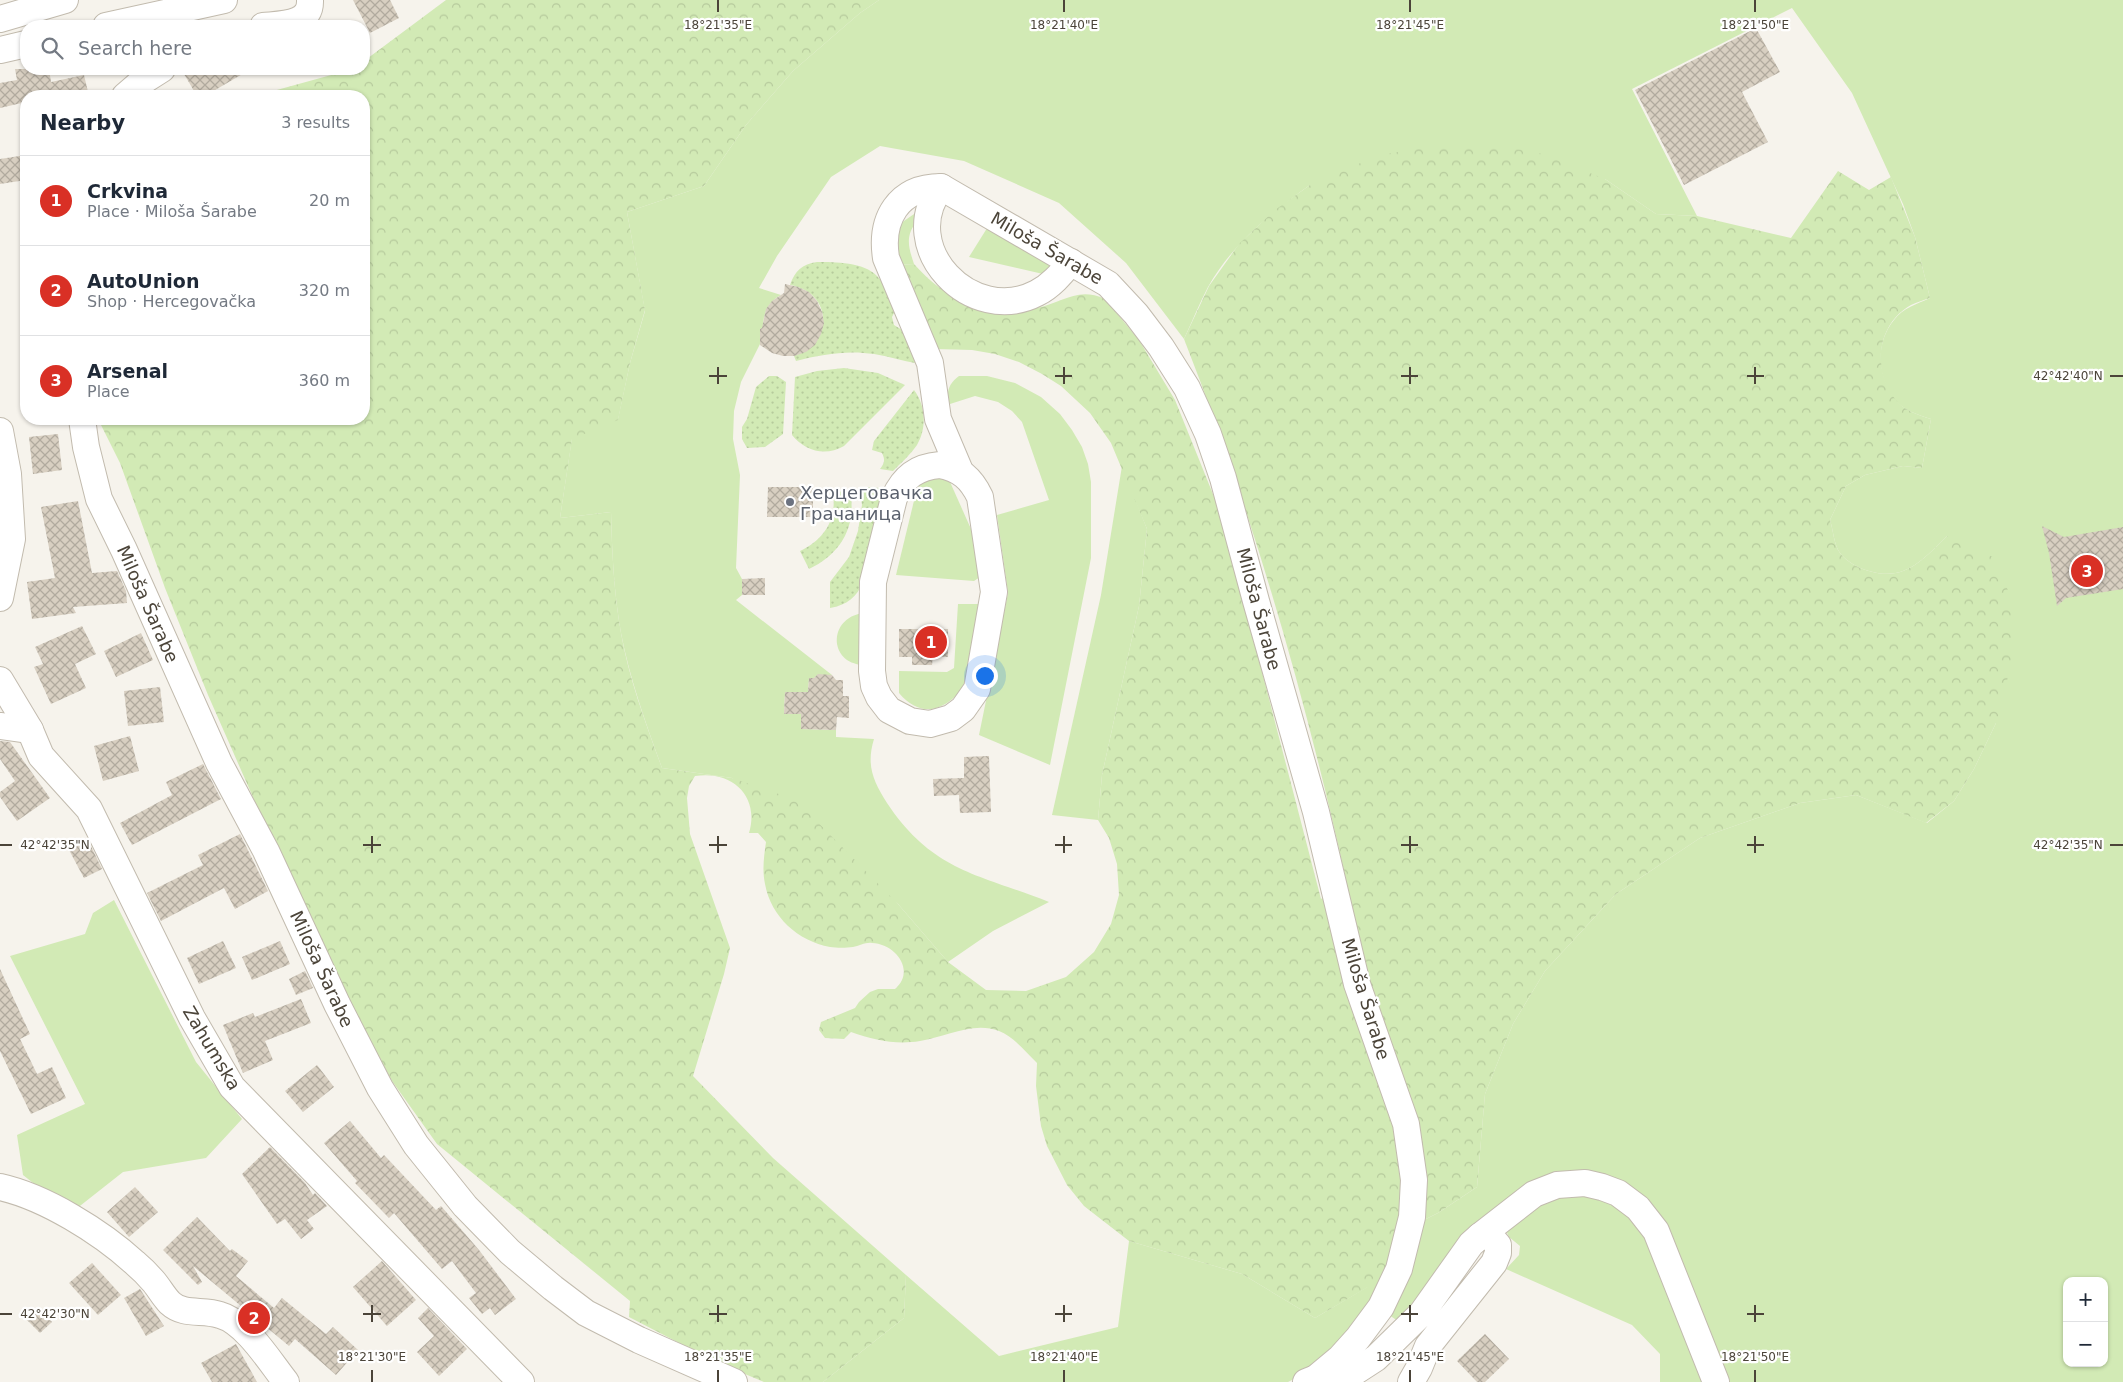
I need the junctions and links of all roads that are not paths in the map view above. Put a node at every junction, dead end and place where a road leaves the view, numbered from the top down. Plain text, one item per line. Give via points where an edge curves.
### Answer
1 (65, 0) edge
2 (224, 0) edge
3 (310, 0) edge
4 (0, 19) edge
5 (133, 20) edge
6 (299, 20) edge
7 (20, 45) edge
8 (0, 50) edge
9 (153, 75) edge
10 (132, 90) edge
11 (941, 187) junction
12 (1071, 262) junction
13 (938, 419) junction
14 (83, 425) edge
15 (0, 431) edge
16 (915, 470) junction
17 (960, 471) junction
18 (0, 598) edge
19 (0, 680) edge
20 (0, 726) edge
21 (30, 730) junction
22 (0, 1187) edge
23 (1480, 1236) junction
24 (1311, 1380) edge
25 (286, 1382) edge
26 (521, 1382) edge
27 (734, 1382) edge
28 (1411, 1382) edge
29 (1716, 1382) edge

1 - 4 street
2 - 5 street
3 - 6 street via 305,16
7 - 8 street
9 - 10 street
11 - 12 street, Miloša Šarabe
11 - 12 street via 933,197 928,221 931,248 943,272 968,293 995,301 1023,298 1047,287
11 - 13 street via 922,189 906,197 890,215 884,238 886,258 930,363
12 - 24 street, Miloša Šarabe via 1108,284 1136,314 1187,388 1208,434 1224,478 1316,812 1357,984 1406,1124 1414,1180 1412,1217 1398,1270 1381,1307 1358,1338 1340,1358
13 - 16 street
13 - 17 street
14 - 27 street, Miloša Šarabe via 99,499 219,763 266,851 380,1088 416,1145 465,1206 510,1252 586,1313
15 - 18 street via 8,474 12,539
16 - 17 street via 940,465
16 - 17 street via 900,485 894,498 873,582 872,671 874,686 889,710 910,722 930,724 951,718 963,709 977,689 994,592 980,497 974,485
19 - 21 street, Zahumska
20 - 21 street
21 - 26 street, Zahumska via 41,756 89,808 192,1018 232,1088
22 - 25 street via 37,1199 94,1230 153,1280 170,1303 187,1312 222,1315 241,1328
23 - 24 street via 1422,1313 1376,1358 1356,1371 1336,1378
23 - 28 street via 1491,1237 1498,1244 1494,1263 1428,1346
23 - 29 street via 1534,1194 1557,1185 1585,1183 1618,1193 1638,1208 1656,1231

